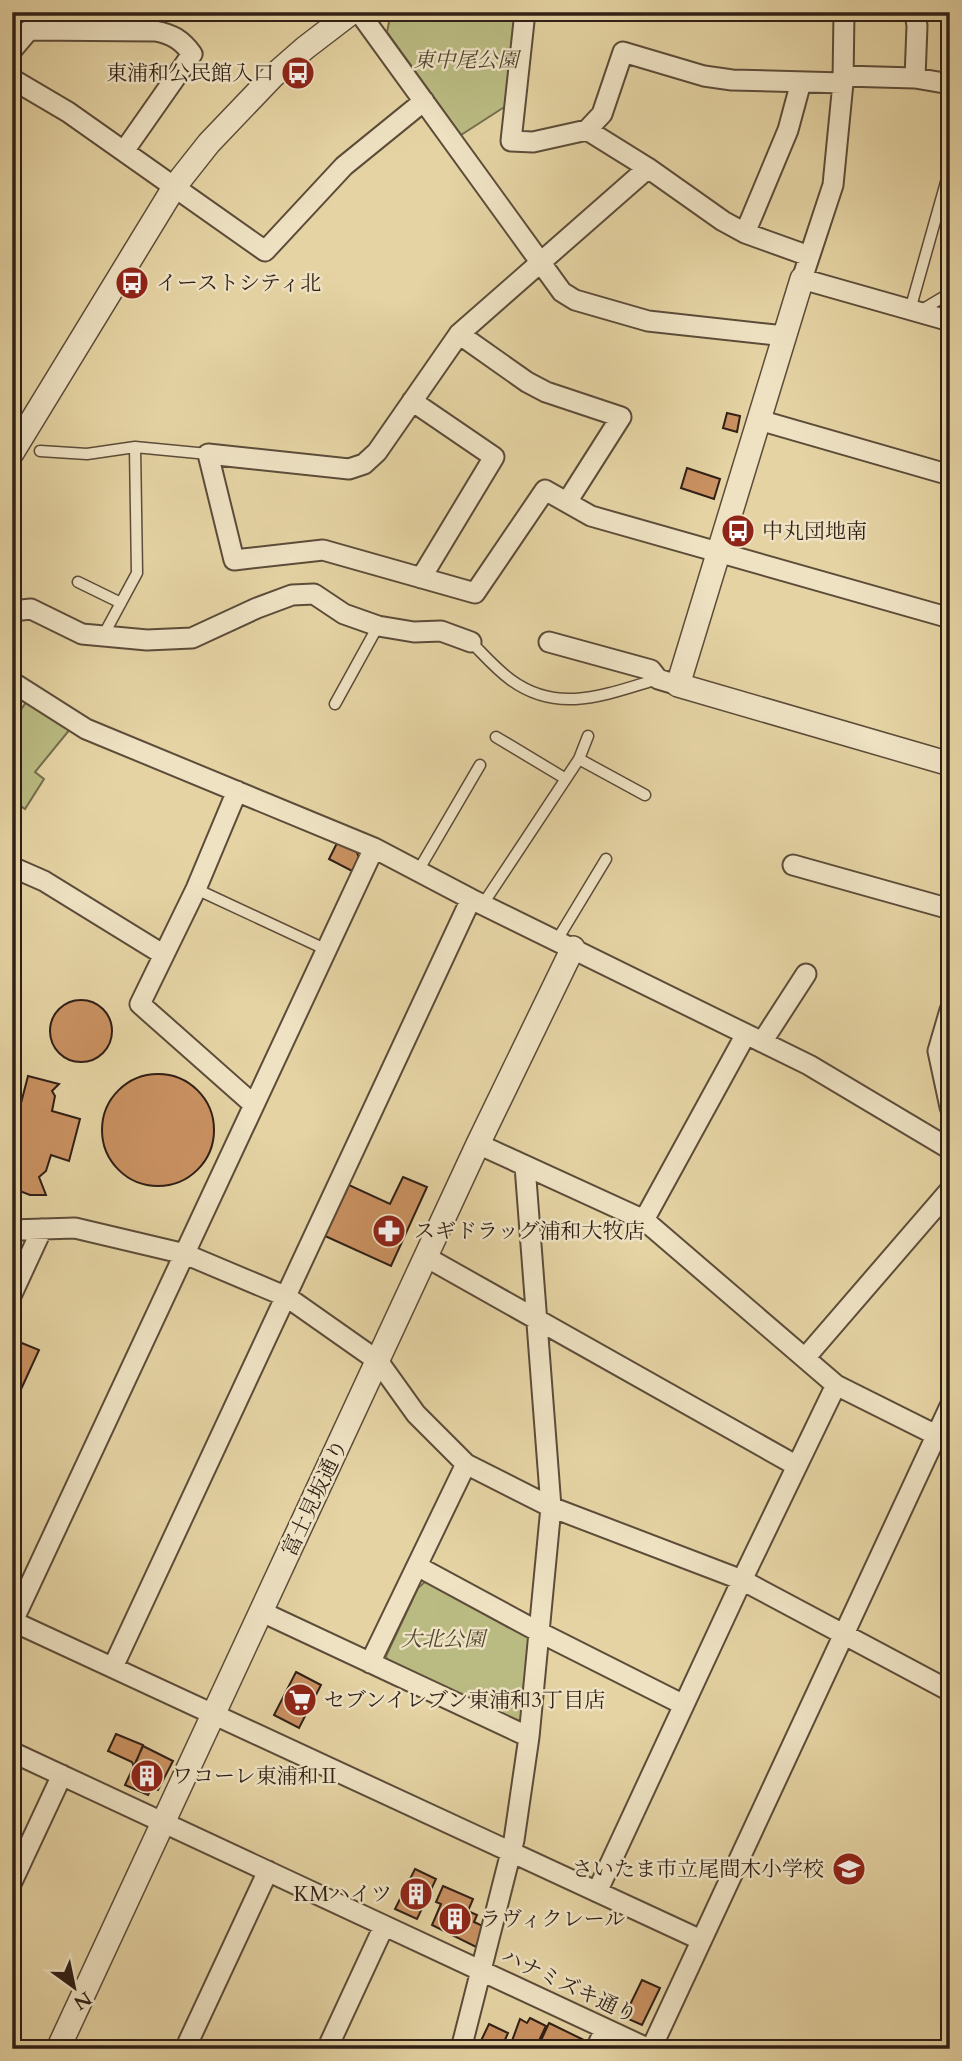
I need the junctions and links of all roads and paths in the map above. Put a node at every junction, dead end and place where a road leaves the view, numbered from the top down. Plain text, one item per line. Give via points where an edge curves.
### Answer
1 (352, 12) edge
2 (359, 12) edge
3 (525, 12) edge
4 (844, 12) edge
5 (915, 12) edge
6 (12, 50) edge
7 (915, 78) junction
8 (12, 79) edge
9 (843, 79) junction
10 (801, 82) junction
11 (950, 84) edge
12 (424, 101) junction
13 (587, 130) junction
14 (124, 152) junction
15 (649, 168) junction
16 (950, 168) edge
17 (175, 186) junction
18 (745, 233) junction
19 (809, 256) junction
20 (540, 261) junction
21 (802, 279) junction
22 (950, 293) edge
23 (914, 311) junction
24 (950, 321) edge
25 (459, 334) junction
26 (785, 336) junction
27 (412, 401) junction
28 (760, 420) junction
29 (135, 447) junction
30 (40, 451) dead end
31 (12, 453) edge
32 (208, 454) junction
33 (950, 475) edge
34 (567, 502) junction
35 (719, 553) junction
36 (421, 578) junction
37 (78, 582) dead end
38 (121, 603) junction
39 (12, 611) edge
40 (950, 618) edge
41 (378, 626) junction
42 (103, 636) junction
43 (471, 642) joint
44 (549, 642) dead end
45 (12, 682) edge
46 (668, 682) junction
47 (335, 704) dead end
48 (588, 736) dead end
49 (496, 737) dead end
50 (579, 759) junction
51 (950, 764) edge
52 (480, 765) dead end
53 (566, 779) junction
54 (237, 791) junction
55 (645, 795) dead end
56 (374, 848) junction
57 (606, 859) dead end
58 (793, 864) dead end
59 (12, 867) edge
60 (418, 871) junction
61 (196, 889) junction
62 (477, 901) junction
63 (950, 909) edge
64 (565, 944) junction
65 (327, 950) junction
66 (164, 956) junction
67 (806, 974) dead end
68 (950, 1010) edge
69 (754, 1038) junction
70 (944, 1051) edge
71 (254, 1105) junction
72 (950, 1107) edge
73 (478, 1144) junction
74 (950, 1149) edge
75 (525, 1166) junction
76 (950, 1190) edge
77 (644, 1220) junction
78 (42, 1229) junction
79 (12, 1230) edge
80 (184, 1254) junction
81 (426, 1257) junction
82 (12, 1294) edge
83 (287, 1297) junction
84 (539, 1321) junction
85 (805, 1358) junction
86 (377, 1361) junction
87 (836, 1385) junction
88 (950, 1406) edge
89 (943, 1439) edge
90 (466, 1464) junction
91 (797, 1466) junction
92 (551, 1507) junction
93 (417, 1566) junction
94 (742, 1580) junction
95 (262, 1612) junction
96 (13, 1621) edge
97 (539, 1632) junction
98 (843, 1636) junction
99 (370, 1663) junction
100 (113, 1667) junction
101 (947, 1684) edge
102 (684, 1705) junction
103 (214, 1714) junction
104 (529, 1737) junction
105 (12, 1752) edge
106 (62, 1775) junction
107 (163, 1822) junction
108 (512, 1854) junction
109 (268, 1871) junction
110 (12, 1882) edge
111 (597, 1892) junction
112 (384, 1926) junction
113 (701, 1940) junction
114 (481, 1971) junction
115 (605, 2029) junction
116 (58, 2049) edge
117 (185, 2049) edge
118 (327, 2049) edge
119 (461, 2049) edge
120 (596, 2049) edge
121 (650, 2049) edge

1 - 17 street via 265,84
2 - 12 street
3 - 13 street via 511,141 533,142
4 - 9 street
5 - 7 street
6 - 14 street via 29,30 155,31 184,43 192,54
7 - 9 street
7 - 11 street
8 - 14 street
9 - 10 street
9 - 19 street via 833,185
10 - 13 street via 718,78 623,52 602,114
10 - 18 street via 788,130
12 - 17 street via 344,166 265,251
12 - 20 street
13 - 15 street
14 - 17 street
15 - 18 street
15 - 20 street
16 - 23 lane
17 - 31 street
18 - 19 street
19 - 21 street
20 - 25 street
20 - 26 street via 562,292 575,300 648,321
21 - 23 street
21 - 26 street
22 - 23 lane
23 - 24 street
25 - 27 street
25 - 34 street via 527,382 621,417
26 - 28 street
27 - 32 street via 377,452 364,464 349,469
27 - 36 street via 494,457
28 - 33 street
28 - 35 street
29 - 30 lane via 87,454
29 - 32 lane
29 - 38 lane via 137,573
32 - 36 street via 234,559 323,550
34 - 35 street via 592,516
34 - 36 street via 545,490 475,593
35 - 40 street
35 - 46 street
37 - 38 lane
38 - 42 lane
39 - 42 street via 31,609 82,635
41 - 42 street via 344,614 314,594 280,599 192,638
41 - 43 street via 441,631
41 - 47 lane
43 - 46 lane via 511,680 541,696 566,701
44 - 46 street via 651,670
45 - 54 street via 86,729
46 - 51 street
48 - 50 lane
49 - 53 lane
50 - 53 lane
50 - 55 lane
52 - 60 lane
53 - 62 lane
54 - 56 street
54 - 61 street
56 - 60 street
56 - 65 street
57 - 64 lane
58 - 63 street
59 - 66 street via 44,880
60 - 62 street
61 - 65 lane
61 - 66 street
62 - 64 street
62 - 83 street
64 - 69 street
64 - 73 street, 富士見坂通り
65 - 71 street
66 - 71 street via 140,1004
67 - 69 street
68 - 70 street
69 - 74 street via 809,1065
69 - 77 street
70 - 72 street
71 - 80 street
73 - 75 street
73 - 81 street, 富士見坂通り
75 - 77 street
75 - 84 street
76 - 85 street
77 - 85 street
78 - 79 street
78 - 80 street via 75,1228
78 - 82 street
80 - 83 street
80 - 96 street
81 - 84 street
81 - 86 street, 富士見坂通り
83 - 86 street
83 - 100 street
84 - 91 street
84 - 92 street
85 - 87 street
86 - 90 street via 416,1414
86 - 95 street, 富士見坂通り
87 - 89 street
87 - 91 street
88 - 89 street
89 - 98 street
90 - 92 street
90 - 93 street
91 - 94 street
92 - 94 street
92 - 97 street
93 - 97 street
93 - 99 street
94 - 98 street
94 - 102 street
95 - 99 street
95 - 103 street, 富士見坂通り
96 - 100 street
97 - 102 street
97 - 104 street
98 - 101 street
98 - 113 street
99 - 104 street
100 - 103 street
102 - 111 street
103 - 107 street, 富士見坂通り
103 - 108 street
104 - 108 street
105 - 106 street, ハナミズキ通り
106 - 107 street, ハナミズキ通り
106 - 110 street
107 - 109 street, ハナミズキ通り
107 - 116 street, 富士見坂通り
108 - 111 street
108 - 114 street
109 - 112 street, ハナミズキ通り
109 - 117 street
111 - 113 street
112 - 114 street, ハナミズキ通り
112 - 118 street
113 - 121 street
114 - 115 street, ハナミズキ通り
114 - 119 street
115 - 120 street
115 - 121 street, ハナミズキ通り

